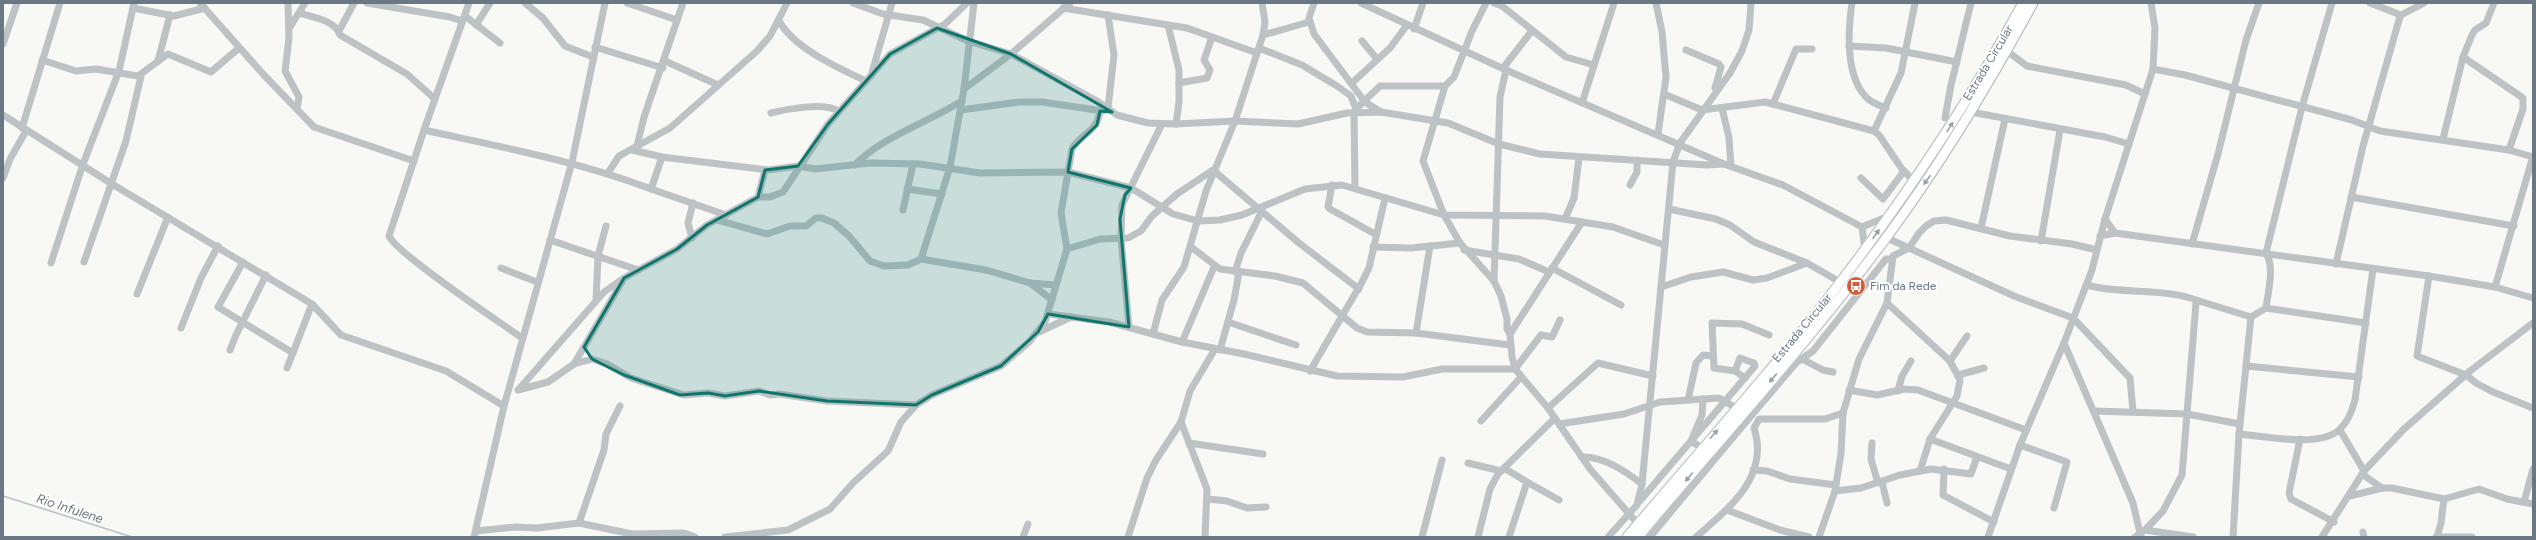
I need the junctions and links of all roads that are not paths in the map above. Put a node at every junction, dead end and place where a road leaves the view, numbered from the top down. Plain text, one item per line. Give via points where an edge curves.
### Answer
1 (17, 3) edge
2 (60, 3) edge
3 (288, 3) edge
4 (305, 3) edge
5 (354, 3) edge
6 (368, 3) edge
7 (469, 3) edge
8 (490, 3) edge
9 (525, 3) edge
10 (605, 3) edge
11 (627, 3) edge
12 (683, 3) edge
13 (786, 3) edge
14 (853, 3) edge
15 (892, 3) edge
16 (967, 3) edge
17 (974, 3) edge
18 (1070, 3) edge
19 (1262, 3) edge
20 (1314, 3) edge
21 (1361, 3) edge
22 (1423, 3) edge
23 (1486, 3) edge
24 (1494, 3) edge
25 (1614, 3) edge
26 (1656, 3) edge
27 (1751, 3) edge
28 (1852, 3) edge
29 (1915, 3) edge
30 (1971, 3) edge
31 (2023, 3) edge
32 (2033, 3) edge
33 (2152, 3) edge
34 (2259, 3) edge
35 (2332, 3) edge
36 (2370, 3) edge
37 (2424, 3) edge
38 (2494, 3) edge
39 (202, 4) edge
40 (134, 6) edge
41 (1507, 6) edge
42 (1063, 8) junction
43 (299, 13) junction
44 (170, 15) junction
45 (888, 15) junction
46 (2401, 15) junction
47 (1108, 16) junction
48 (463, 18) junction
49 (677, 20) junction
50 (779, 21) junction
51 (1309, 22) junction
52 (476, 25) junction
53 (1168, 25) junction
54 (1407, 25) junction
55 (290, 27) junction
56 (937, 28) junction
57 (1414, 29) junction
58 (338, 31) junction
59 (1531, 32) junction
60 (1263, 35) junction
61 (1212, 37) junction
62 (4, 39) edge
63 (968, 41) junction
64 (1362, 41) dead end
65 (500, 43) dead end
66 (1849, 46) junction
67 (595, 47) junction
68 (239, 48) junction
69 (1812, 49) dead end
70 (1464, 50) junction
71 (1686, 50) dead end
72 (2007, 50) junction
73 (1258, 51) junction
74 (1907, 51) junction
75 (1011, 54) junction
76 (593, 57) junction
77 (2463, 57) junction
78 (1377, 59) junction
79 (42, 60) junction
80 (158, 61) junction
81 (1957, 62) junction
82 (664, 64) junction
83 (1594, 65) junction
84 (1505, 69) junction
85 (2153, 69) junction
86 (119, 72) junction
87 (141, 76) junction
88 (868, 79) junction
89 (1179, 83) junction
90 (1352, 83) junction
91 (718, 85) junction
92 (1445, 86) junction
93 (2233, 88) junction
94 (964, 89) junction
95 (1715, 92) junction
96 (1664, 94) junction
97 (2145, 94) junction
98 (435, 99) junction
99 (962, 101) junction
100 (1365, 102) junction
101 (1582, 103) junction
102 (1773, 104) junction
103 (2302, 107) junction
104 (1722, 108) junction
105 (1886, 108) junction
106 (297, 109) junction
107 (961, 110) junction
108 (1110, 110) junction
109 (1702, 110) junction
110 (838, 111) junction
111 (1100, 111) junction
112 (1355, 111) junction
113 (1381, 112) junction
114 (1971, 112) junction
115 (770, 113) dead end
116 (3, 115) edge
117 (1946, 118) dead end
118 (2005, 119) junction
119 (1434, 120) junction
120 (1235, 121) junction
121 (1162, 124) junction
122 (1176, 124) junction
123 (2370, 126) junction
124 (24, 129) junction
125 (424, 130) junction
126 (2060, 130) junction
127 (1874, 132) junction
128 (1658, 134) junction
129 (2443, 139) junction
130 (1680, 143) junction
131 (1498, 144) junction
132 (2129, 144) junction
133 (634, 148) junction
134 (2509, 150) junction
135 (2533, 157) edge
136 (662, 158) junction
137 (1579, 158) junction
138 (1637, 160) junction
139 (414, 161) junction
140 (572, 162) junction
141 (1673, 162) junction
142 (83, 164) junction
143 (913, 164) junction
144 (855, 165) junction
145 (1727, 165) junction
146 (798, 166) junction
147 (950, 167) junction
148 (765, 170) junction
149 (1214, 170) junction
150 (1904, 171) junction
151 (608, 172) junction
152 (1068, 172) junction
153 (3, 178) edge
154 (1861, 178) dead end
155 (1913, 180) junction
156 (112, 184) junction
157 (1332, 185) junction
158 (1630, 185) dead end
159 (1131, 188) junction
160 (1355, 188) junction
161 (651, 189) junction
162 (907, 189) junction
163 (942, 194) junction
164 (758, 197) junction
165 (2351, 197) junction
166 (1385, 198) junction
167 (693, 203) junction
168 (1162, 207) junction
169 (1669, 209) junction
170 (903, 210) dead end
171 (1261, 210) junction
172 (726, 215) junction
173 (1444, 215) junction
174 (1495, 215) junction
175 (1889, 216) junction
176 (168, 217) junction
177 (1565, 219) junction
178 (2105, 219) junction
179 (717, 220) junction
180 (1198, 221) junction
181 (1582, 222) junction
182 (606, 226) dead end
183 (2514, 226) junction
184 (1862, 227) junction
185 (1981, 228) junction
186 (2115, 233) junction
187 (1375, 234) junction
188 (2100, 236) junction
189 (692, 238) junction
190 (1121, 238) junction
191 (1887, 238) junction
192 (550, 240) junction
193 (2041, 241) junction
194 (2192, 244) junction
195 (1664, 245) junction
196 (218, 246) junction
197 (1430, 246) junction
198 (1191, 247) junction
199 (1373, 247) junction
200 (1462, 247) junction
201 (1909, 248) junction
202 (1067, 249) junction
203 (1865, 250) junction
204 (2097, 250) junction
205 (2266, 252) junction
206 (1495, 253) junction
207 (598, 256) junction
208 (921, 259) junction
209 (1892, 259) junction
210 (84, 262) dead end
211 (243, 262) junction
212 (51, 263) dead end
213 (1807, 263) junction
214 (2336, 264) junction
215 (1214, 266) junction
216 (500, 268) dead end
217 (2373, 269) junction
218 (638, 270) junction
219 (1551, 270) junction
220 (1237, 272) junction
221 (266, 275) junction
222 (2429, 276) junction
223 (624, 278) junction
224 (1494, 281) junction
225 (537, 282) junction
226 (1840, 282) junction
227 (1030, 283) junction
228 (1056, 285) junction
229 (2086, 285) junction
230 (1661, 287) junction
231 (2495, 287) junction
232 (1359, 289) junction
233 (138, 294) dead end
234 (2533, 298) edge
235 (596, 300) junction
236 (1052, 300) junction
237 (2199, 300) junction
238 (1887, 303) junction
239 (312, 304) junction
240 (1621, 305) dead end
241 (2266, 308) junction
242 (1048, 314) junction
243 (1343, 316) junction
244 (1071, 317) junction
245 (2250, 317) junction
246 (2073, 318) junction
247 (1560, 320) dead end
248 (242, 321) junction
249 (1228, 322) junction
250 (2366, 323) junction
251 (2533, 323) edge
252 (1129, 327) junction
253 (181, 328) dead end
254 (1038, 332) junction
255 (1416, 333) junction
256 (1153, 334) junction
257 (1510, 334) junction
258 (1769, 335) dead end
259 (1967, 336) dead end
260 (522, 338) junction
261 (1182, 342) junction
262 (2064, 343) junction
263 (1296, 345) dead end
264 (1510, 345) junction
265 (584, 347) junction
266 (1218, 349) junction
267 (230, 350) dead end
268 (293, 353) junction
269 (1713, 356) junction
270 (592, 359) junction
271 (1802, 359) junction
272 (1911, 361) dead end
273 (1950, 361) junction
274 (574, 364) junction
275 (2246, 366) junction
276 (287, 368) dead end
277 (1984, 368) dead end
278 (1515, 369) junction
279 (1310, 371) junction
280 (1735, 371) junction
281 (1833, 372) dead end
282 (1958, 375) junction
283 (2466, 375) junction
284 (1653, 376) junction
285 (1521, 377) junction
286 (2359, 377) junction
287 (1746, 378) junction
288 (518, 390) junction
289 (1849, 390) junction
290 (1898, 391) junction
291 (508, 393) junction
292 (1703, 399) junction
293 (1688, 400) junction
294 (1727, 402) junction
295 (1954, 402) junction
296 (916, 405) junction
297 (504, 406) junction
298 (620, 406) dead end
299 (1650, 406) junction
300 (1548, 408) junction
301 (1736, 408) junction
302 (2533, 408) edge
303 (2094, 411) junction
304 (2133, 411) junction
305 (1748, 413) junction
306 (1842, 414) junction
307 (2188, 414) junction
308 (1481, 421) dead end
309 (1557, 421) junction
310 (1181, 422) junction
311 (2240, 424) junction
312 (1754, 428) junction
313 (2026, 430) junction
314 (2340, 430) junction
315 (2239, 434) junction
316 (1930, 439) junction
317 (2300, 439) junction
318 (1691, 441) junction
319 (1872, 443) dead end
320 (1189, 444) junction
321 (2020, 445) junction
322 (1702, 448) junction
323 (1263, 454) dead end
324 (1582, 457) junction
325 (1977, 457) junction
326 (1442, 460) dead end
327 (1468, 463) dead end
328 (1944, 469) junction
329 (2011, 469) junction
330 (2533, 469) edge
331 (1502, 470) junction
332 (1753, 470) junction
333 (1920, 471) junction
334 (2363, 472) junction
335 (1527, 482) junction
336 (1880, 482) junction
337 (1642, 484) junction
338 (1835, 488) junction
339 (2382, 488) junction
340 (1683, 491) junction
341 (2350, 496) junction
342 (1208, 499) junction
343 (2444, 499) junction
344 (1559, 500) dead end
345 (2524, 502) junction
346 (1887, 504) dead end
347 (2533, 504) edge
348 (1637, 505) junction
349 (1266, 507) dead end
350 (2054, 508) dead end
351 (1726, 510) junction
352 (1629, 513) junction
353 (1994, 522) junction
354 (2334, 522) junction
355 (579, 523) junction
356 (1028, 524) dead end
357 (1638, 524) junction
358 (475, 534) edge
359 (2140, 534) edge
360 (770, 535) edge
361 (695, 537) edge
362 (725, 537) edge
363 (1023, 537) edge
364 (1128, 537) edge
365 (1205, 537) edge
366 (1422, 537) edge
367 (1478, 537) edge
368 (1509, 537) edge
369 (1608, 537) edge
370 (1627, 537) edge
371 (1638, 537) edge
372 (1650, 537) edge
373 (1696, 537) edge
374 (1809, 537) edge
375 (1819, 537) edge
376 (1988, 537) edge
377 (2192, 537) edge
378 (2233, 537) edge
379 (2322, 537) edge
380 (2437, 537) edge
381 (2472, 537) edge

1 - 62 street
2 - 79 street
3 - 55 street
4 - 43 street
5 - 58 street
6 - 48 street
7 - 48 street
8 - 52 street
9 - 76 street via 543,18 565,46
10 - 67 street
11 - 49 street
12 - 49 street
13 - 50 street
14 - 45 street
15 - 45 street
16 - 56 street via 945,24
17 - 63 street
18 - 42 street
19 - 60 street via 1265,22
20 - 51 street
21 - 54 street
22 - 57 street
23 - 70 street
24 - 41 street
25 - 83 street
26 - 96 street via 1662,32 1666,77
27 - 95 street via 1749,30 1742,51 1730,73
28 - 66 street
29 - 74 street
30 - 81 street
155 -> 31 main road, Estrada Circular via 1992,60
32 - 72 main road, Estrada Circular
33 - 85 street via 2155,28
34 - 93 street
35 - 103 street
36 - 46 street
37 - 46 street
38 - 77 street via 2486,23 2472,35
39 - 44 street via 187,14
39 - 68 street
40 - 44 street
40 - 86 street
41 - 59 street
42 - 47 street
42 - 75 street
43 - 55 street
43 - 58 street via 324,21
44 - 80 street
45 - 56 street via 923,20
45 - 88 street
46 - 123 street
47 - 53 street
47 - 108 street via 1114,55
48 - 52 street
48 - 98 street
49 - 82 street
50 - 88 street via 787,34 801,44 832,64
50 - 91 street via 757,51
51 - 60 street
51 - 90 street via 1320,43
52 - 65 street
53 - 61 street via 1187,28
53 - 89 street via 1179,70
54 - 57 street
54 - 78 street via 1390,48
55 - 106 street via 284,71 299,97
56 - 63 street
56 - 88 street via 890,54
57 - 70 street
58 - 98 street via 340,35 407,74
59 - 83 street via 1566,57
59 - 84 street
60 - 73 street
61 - 73 street
61 - 89 street via 1204,60 1210,70 1207,78
63 - 75 street
63 - 94 street
64 - 78 street
66 - 74 street
66 - 105 street via 1852,69 1864,95
67 - 76 street
67 - 82 street
68 - 80 street via 211,72 172,54 167,54
68 - 106 street
69 - 102 street via 1796,49
70 - 84 street
70 - 92 street via 1454,77
71 - 95 street via 1720,64
72 - 97 street via 2027,66 2126,85
72 - 114 main road, Estrada Circular
73 - 112 street via 1302,65 1337,86 1351,96
73 - 120 street
74 - 81 street
74 - 105 street via 1897,87
75 - 94 street
75 - 108 street
76 - 140 street
77 - 129 street
77 - 134 street via 2523,98 2523,109
78 - 90 street
79 - 86 street via 76,71 96,69
79 - 124 street
80 - 87 street
81 - 117 street
82 - 91 street
82 - 133 street
83 - 101 street
84 - 101 street
84 - 131 street via 1500,97
85 - 93 street
85 - 97 street
86 - 87 street
86 - 142 street
87 - 156 street via 132,121
88 - 110 street
89 - 122 street
90 - 100 street
91 - 133 street via 670,128
92 - 100 street via 1380,86
92 - 119 street
93 - 103 street
93 - 194 street via 2218,154
94 - 99 street
95 - 109 street
96 - 109 street
96 - 128 street
97 - 132 street
98 - 125 street
99 - 107 street
99 - 144 street via 937,117 879,145 865,154
100 - 112 street
100 - 113 street
101 - 128 street
102 - 104 street via 1755,102
102 - 127 street
103 - 123 street
103 - 205 street
104 - 109 street
104 - 145 street via 1729,138
105 - 127 street
106 - 139 street via 318,128
107 - 111 street via 1019,102 1042,102
107 - 147 street
108 - 111 street
108 - 121 street via 1148,123
109 - 130 street
110 - 115 street via 808,108
110 - 146 street
111 - 152 street via 1097,125 1076,142 1072,149
112 - 113 street
112 - 120 street via 1298,124
112 - 160 street
113 - 119 street
114 - 118 street
114 -> 191 main road, Estrada Circular
116 - 124 street
118 - 126 street
118 - 185 street
119 - 131 street via 1461,127
119 - 173 street via 1422,161
120 - 122 street
120 - 149 street
121 - 122 street
121 - 159 street
123 - 129 street via 2391,134
123 - 165 street
124 - 142 street
124 - 153 street
125 - 139 street
125 - 140 street
126 - 132 street via 2105,137
126 - 193 street
127 - 150 street via 1879,135
128 - 130 street
129 - 134 street
130 - 141 street
130 - 145 street
131 - 137 street via 1540,154
131 - 174 street
132 - 178 street
133 - 136 street
133 - 151 street via 619,156
134 - 135 street
135 - 183 street
136 - 148 street
136 - 161 street
137 - 138 street
137 - 177 street via 1574,198
138 - 141 street
138 - 158 street via 1637,172
139 - 260 street via 390,230 391,241
140 - 151 street
140 - 192 street
141 - 145 street
141 - 169 street
142 - 156 street
142 - 212 street
143 - 144 street
143 - 147 street
143 - 162 street
144 - 146 street via 815,169
145 - 184 street via 1783,185
146 - 148 street
146 - 164 street via 783,192 770,197
147 - 152 street via 980,173
147 - 163 street
148 - 164 street
149 - 168 street via 1196,180
149 - 171 street
149 - 180 street
150 - 154 street via 1883,199
150 - 155 street
151 - 161 street
152 - 159 street
152 - 202 street via 1060,218
155 - 175 main road, Estrada Circular
156 - 176 street
156 - 210 street
157 - 160 street
157 - 171 street via 1295,192
157 - 187 street via 1328,207
159 - 168 street
159 - 190 street via 1125,195 1122,205
160 - 166 street
161 - 167 street
162 - 163 street
162 - 170 street
163 - 208 street
164 - 172 street
165 - 183 street
165 - 214 street
166 - 173 street
166 - 187 street
167 - 172 street
167 - 189 street via 688,223
168 - 180 street via 1173,214
168 - 190 street via 1141,231
169 - 195 street
169 - 213 street via 1716,219 1730,225 1754,242
171 - 180 street via 1220,220
171 - 220 street via 1241,253
171 - 232 street
172 - 179 street
173 - 174 street
173 - 200 street
174 - 177 street
174 - 206 street
175 - 184 street
203 -> 175 main road, Estrada Circular
176 - 196 street
176 - 233 street
177 - 181 street
178 - 186 street
178 - 188 street
179 - 189 street
179 - 208 street via 767,234 790,226 806,226 816,218 822,218 834,223 849,236 870,261 884,266 896,266 908,265
180 - 198 street
181 - 195 street via 1613,227
181 - 219 street
182 - 207 street
183 - 231 street
184 - 203 street
185 - 193 street
185 - 201 street via 1946,220 1934,221 1918,233
186 - 188 street
186 - 194 street
187 - 199 street
188 - 204 street
189 - 218 street
190 - 202 street via 1100,239
190 - 252 street
191 - 201 street
191 -> 305 main road, Estrada Circular
192 - 207 street
192 - 225 street
193 - 204 street
194 - 205 street
195 - 230 street
196 - 211 street
196 - 253 street via 201,278
197 - 199 street
197 - 200 street
197 - 255 street
198 - 215 street
198 - 256 street via 1182,271 1162,300
199 - 232 street
200 - 206 street
200 - 224 street
201 - 209 street
201 - 246 street via 2021,299
202 - 228 street
203 - 226 main road, Estrada Circular
204 - 229 street
205 - 214 street
205 - 241 street via 2270,262
206 - 219 street via 1519,258
206 - 224 street
207 - 218 street
207 - 235 street
208 - 227 street via 986,270
209 - 238 street
209 - 271 street via 1886,259 1813,351
211 - 221 street
211 - 248 street via 218,305 221,310
213 - 226 street
213 - 230 street via 1767,278 1754,280 1723,272 1690,277
214 - 217 street
215 - 220 street
215 - 261 street
216 - 225 street
217 - 222 street
217 - 250 street
218 - 223 street
219 - 240 street
219 - 257 street
220 - 243 street via 1303,282
220 - 249 street
221 - 239 street
221 - 248 street
222 - 231 street
222 - 283 street via 2416,355
223 - 235 street
223 - 265 street
224 - 257 street via 1501,296
225 - 260 street
226 - 301 main road, Estrada Circular
227 - 228 street
227 - 236 street
228 - 236 street
229 - 237 street via 2110,290 2185,296
229 - 246 street
230 - 284 street
231 - 234 street
232 - 243 street
235 - 288 street
236 - 242 street
237 - 245 street
237 - 307 street via 2196,303
238 - 273 street
238 - 289 street via 1864,346
239 - 268 street
239 - 297 street via 341,335 446,371
241 - 245 street
241 - 250 street
242 - 244 street
242 - 254 street
243 - 255 street via 1357,328 1367,332
243 - 279 street
244 - 252 street
244 - 254 street
245 - 275 street
246 - 262 street
246 - 304 street via 2130,378
247 - 278 street via 1552,337 1541,335
248 - 267 street
248 - 268 street
249 - 263 street
249 - 266 street
250 - 286 street
251 - 283 street
252 - 256 street
254 - 296 street via 1001,366 932,395
255 - 264 street
256 - 261 street
257 - 264 street
258 - 269 street via 1742,324 1712,323
259 - 273 street
260 - 291 street
261 - 266 street
262 - 303 street
262 - 313 street
264 - 278 street
265 - 270 street
265 - 274 street
266 - 279 street
266 - 310 street via 1190,391
268 - 276 street
269 - 280 street via 1714,368
269 - 293 street via 1703,355 1696,363
270 - 274 street
270 - 296 street via 607,364 631,378 684,395 708,393 725,396 759,391 770,395 827,401
271 - 281 street via 1823,370
271 - 305 street
272 - 290 street via 1902,376
273 - 282 street
274 - 288 street via 548,382
275 - 286 street
275 - 311 street
277 - 282 street
278 - 279 street via 1448,369 1403,377 1347,377
278 - 285 street
280 - 287 street
280 - 287 street via 1740,358 1754,363 1754,369
282 - 295 street via 1959,389
283 - 302 street via 2493,392
283 - 334 street via 2404,429
284 - 299 street
284 - 300 street via 1595,364
285 - 300 street
285 - 308 street
286 - 314 street via 2350,418
287 - 294 street
288 - 291 street
289 - 290 street via 1877,395
289 - 306 street
290 - 295 street via 1918,390
291 - 297 street
292 - 293 street
292 - 294 street via 1719,398
292 - 318 street via 1702,415
293 - 299 street via 1660,402
294 - 301 street
294 - 318 street
295 - 313 street
295 - 316 street
296 - 360 street via 901,422 888,451 853,483 830,509 797,527
297 - 358 street
298 - 355 street via 606,434 604,450
299 - 309 street via 1624,414
299 - 337 street
300 - 309 street
322 -> 301 main road, Estrada Circular
303 - 304 street
303 - 359 street via 2132,504
304 - 307 street
305 - 312 street
305 - 340 main road, Estrada Circular
306 - 312 street via 1825,419 1764,418 1759,419
306 - 338 street via 1841,453
307 - 311 street
307 - 359 street via 2182,475 2163,511
309 - 324 street
309 - 331 street
310 - 320 street
310 - 364 street via 1147,478
311 - 315 street
312 - 332 street via 1759,443 1759,457
313 - 321 street
314 - 317 street via 2315,438
314 - 334 street
315 - 317 street
315 - 378 street
316 - 325 street
316 - 333 street
317 - 354 street via 2289,493 2291,499
318 - 322 street
318 - 348 street
319 - 336 street via 1871,459
320 - 323 street
320 - 342 street via 1207,488
321 - 329 street
321 - 350 street via 2067,462
322 - 357 main road, Estrada Circular
324 - 337 street via 1600,459
324 - 352 street
325 - 328 street via 1972,474
325 - 329 street
326 - 366 street
327 - 331 street
328 - 333 street
328 - 353 street via 1943,495
329 - 353 street
330 - 345 street
331 - 335 street
331 - 367 street via 1490,490
332 - 338 street via 1767,471 1790,479
332 - 351 street via 1744,492
333 - 336 street
334 - 339 street
334 - 341 street
335 - 344 street
335 - 368 street
336 - 338 street
336 - 346 street
337 - 348 street
338 - 375 street
339 - 341 street
339 - 343 street
340 - 371 main road, Estrada Circular
340 - 372 street
341 - 354 street
342 - 349 street via 1227,501 1247,508
342 - 365 street
343 - 345 street via 2479,489
343 - 380 street
345 - 347 street
348 - 352 street
351 - 373 street
351 - 374 street via 1780,530
352 - 357 street
352 - 369 street
353 - 376 street
354 - 379 street
355 - 358 street via 537,528 516,526
355 - 361 street via 632,534 684,533
356 - 363 street
357 - 370 main road, Estrada Circular
359 - 377 street
360 - 362 street
380 - 381 street

